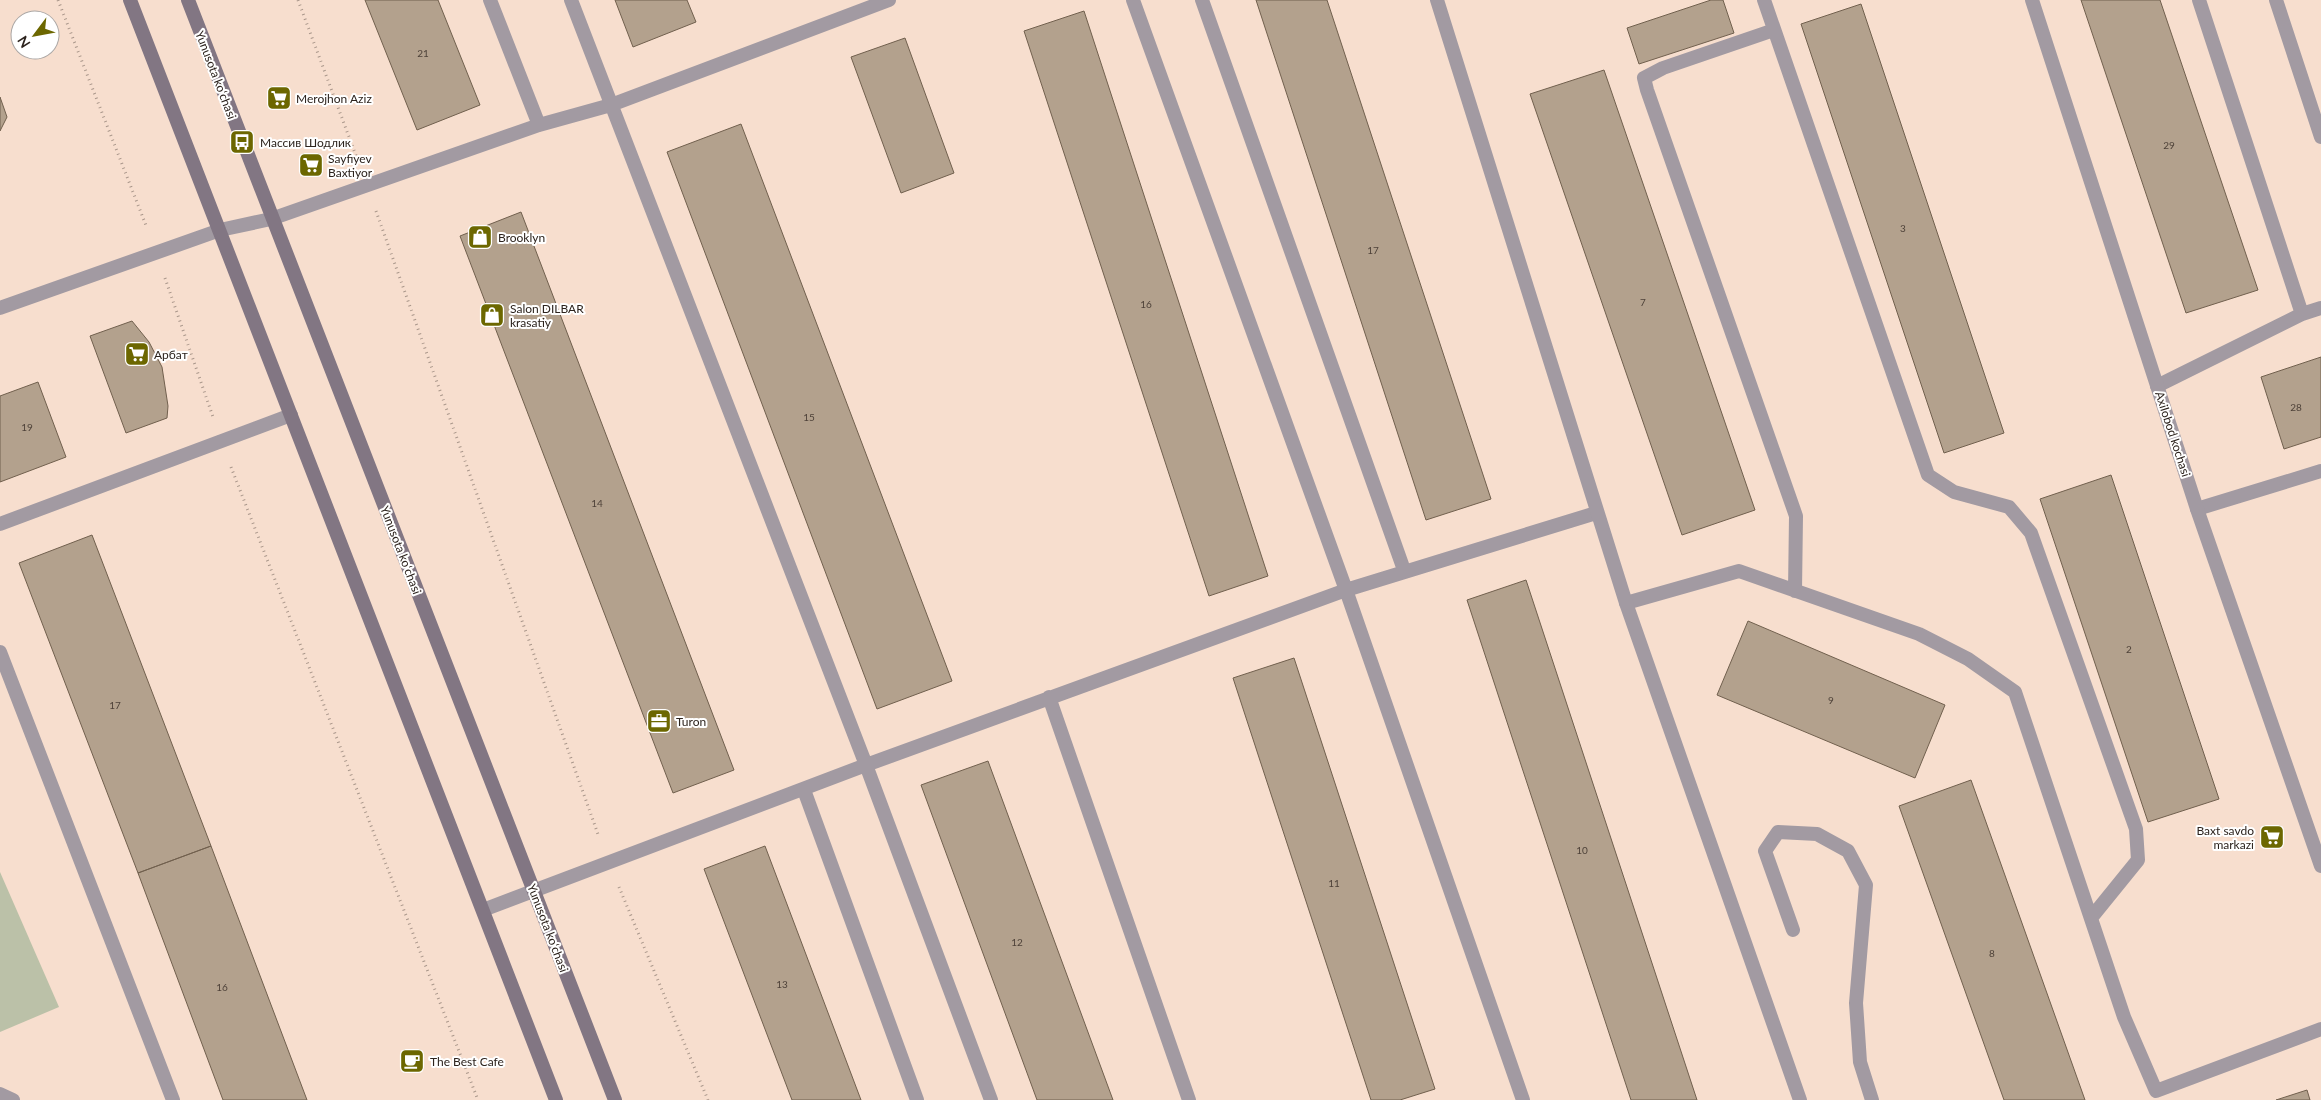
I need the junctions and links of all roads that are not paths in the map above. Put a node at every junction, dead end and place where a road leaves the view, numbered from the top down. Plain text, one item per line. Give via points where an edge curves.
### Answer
1 (130, 0) edge
2 (188, 0) edge
3 (490, 0) edge
4 (571, 0) edge
5 (889, 0) edge
6 (1133, 0) edge
7 (1202, 0) edge
8 (1437, 0) edge
9 (1764, 0) edge
10 (2032, 0) edge
11 (2199, 0) edge
12 (2276, 0) edge
13 (1774, 30) junction
14 (611, 106) junction
15 (539, 125) junction
16 (2321, 137) edge
17 (272, 219) junction
18 (220, 230) junction
19 (0, 308) edge
20 (2321, 308) edge
21 (2302, 314) junction
22 (2157, 386) junction
23 (291, 415) junction
24 (2321, 471) edge
25 (2197, 509) junction
26 (1596, 513) junction
27 (0, 524) edge
28 (1404, 570) junction
29 (1346, 590) junction
30 (1795, 591) junction
31 (1626, 603) junction
32 (0, 652) edge
33 (1049, 698) junction
34 (866, 765) junction
35 (804, 790) junction
36 (2321, 866) edge
37 (533, 891) junction
38 (482, 910) junction
39 (2091, 918) junction
40 (1793, 930) dead end
41 (2321, 1029) edge
42 (0, 1094) edge
43 (13, 1100) edge
44 (173, 1100) edge
45 (556, 1100) edge
46 (615, 1100) edge
47 (917, 1100) edge
48 (992, 1100) edge
49 (1189, 1100) edge
50 (1523, 1100) edge
51 (1800, 1100) edge
52 (1872, 1100) edge

1 - 18 main road
2 - 17 main road, Yunusota koʻchasi
3 - 15 street
4 - 14 street
5 - 14 street
6 - 29 street
7 - 28 street
8 - 26 street
9 - 13 street
10 - 22 street, Axilobod kochasi
11 - 21 street
12 - 16 street
13 - 30 street via 1663,68 1644,78 1796,516
13 - 39 street via 1928,475 1954,492 2009,507 2031,533 2136,830 2138,860
14 - 15 street
14 - 34 street
15 - 17 street
17 - 18 street
17 - 37 main road, Yunusota koʻchasi
18 - 19 street
18 - 23 main road
20 - 21 street
21 - 22 street
22 - 25 street, Axilobod kochasi
23 - 27 street
23 - 38 main road
24 - 25 street
25 - 36 street, Axilobod kochasi
26 - 28 street
26 - 31 street
28 - 29 street
29 - 33 street
29 - 50 street
30 - 31 street via 1739,571
30 - 39 street via 1919,634 1968,659 2014,692
31 - 51 street
32 - 44 street
33 - 34 street
33 - 49 street
34 - 35 street
34 - 48 street
35 - 37 street
35 - 47 street
37 - 38 street
37 - 46 main road, Yunusota koʻchasi
38 - 45 main road
39 - 41 street via 2124,1017 2156,1091
40 - 52 street via 1765,851 1778,832 1817,834 1848,851 1866,884 1856,1003 1860,1062
42 - 43 street

